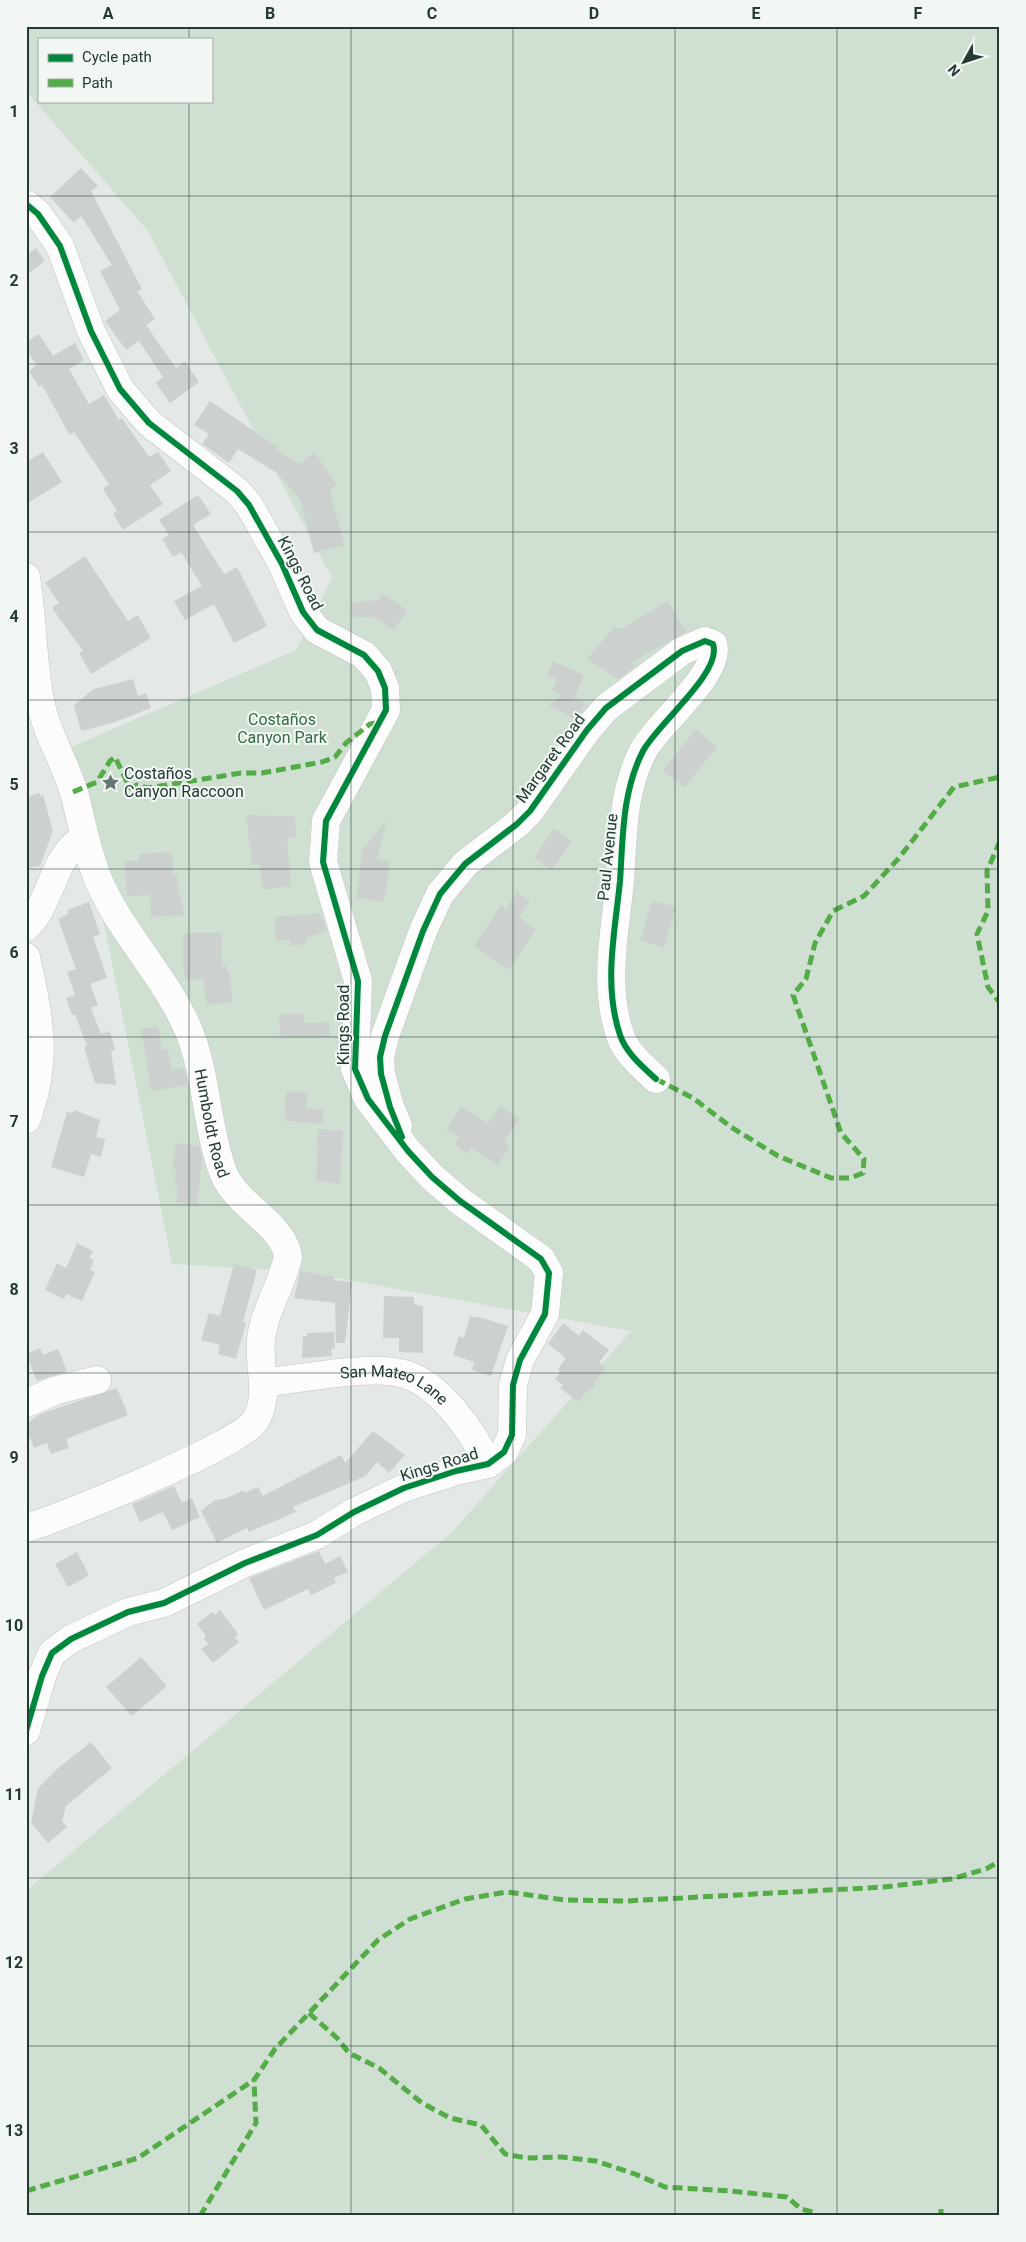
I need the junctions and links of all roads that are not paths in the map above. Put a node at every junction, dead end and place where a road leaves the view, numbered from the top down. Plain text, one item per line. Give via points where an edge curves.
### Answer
1 (26, 204) edge
2 (26, 577) edge
3 (716, 650) joint
4 (84, 838) junction
5 (26, 927) edge
6 (26, 957) edge
7 (656, 1079) dead end
8 (26, 1120) edge
9 (408, 1151) junction
10 (97, 1380) dead end
11 (264, 1383) junction
12 (26, 1403) edge
13 (488, 1464) junction
14 (26, 1528) edge
15 (26, 1730) edge

1 - 9 street, Kings Road via 38,214 60,246 91,331 120,389 149,423 237,491 249,505 312,624 317,630 364,655 378,671 385,688 386,710 326,821 324,862 358,981 354,1069 368,1099
2 - 4 street, Humboldt Road via 41,705 73,792
3 - 7 street, Paul Avenue via 709,670 643,751 633,775 624,818 612,936 614,998 620,1036
3 - 9 street, Margaret Road via 713,644 705,641 682,651 606,708 530,811 465,864 440,894 423,931 380,1057 390,1107
4 - 5 street via 68,854 38,913
4 - 11 street, Humboldt Road via 106,896 162,982 189,1031 215,1146 227,1182 276,1232 287,1250 286,1267 261,1337
6 - 8 street via 41,1038 38,1082
9 - 13 street, Kings Road via 460,1201 541,1259 549,1274 545,1314 520,1360 513,1385 512,1436 504,1452
10 - 12 street via 58,1390
11 - 13 street, San Mateo Lane via 378,1371 403,1373 422,1382 452,1410 473,1435
11 - 14 street, Humboldt Road via 256,1420 237,1436 134,1485
13 - 15 street, Kings Road via 404,1488 354,1512 317,1535 245,1563 164,1604 128,1612 71,1640 52,1653

